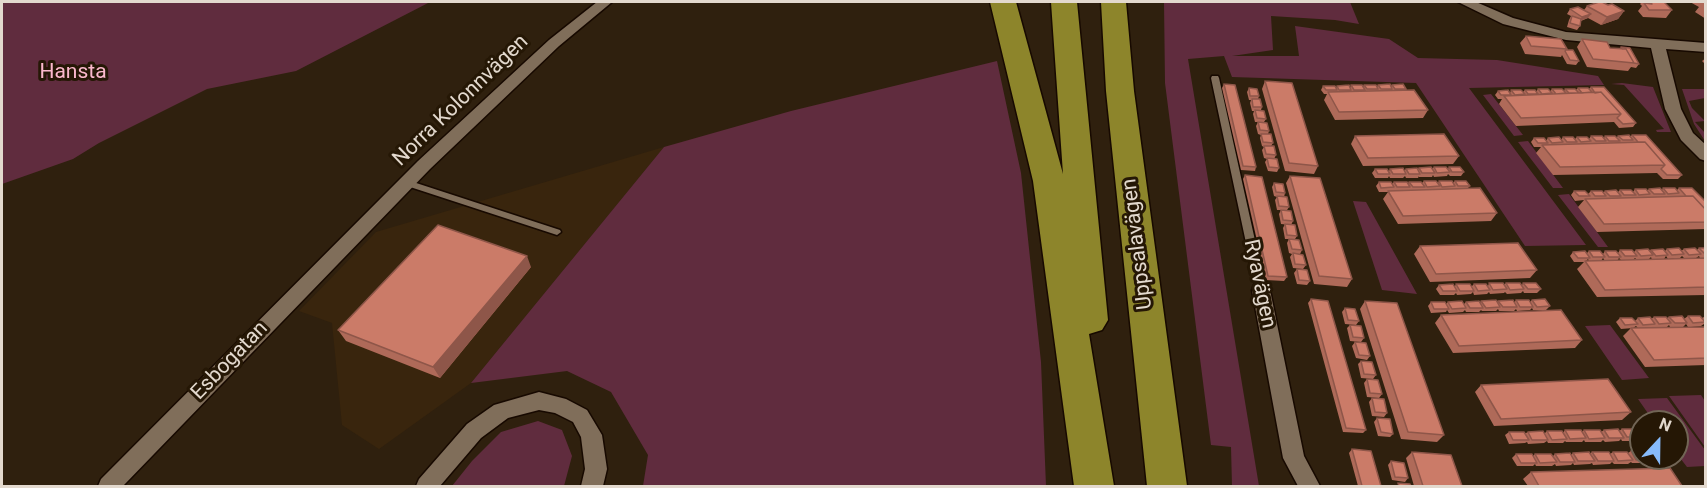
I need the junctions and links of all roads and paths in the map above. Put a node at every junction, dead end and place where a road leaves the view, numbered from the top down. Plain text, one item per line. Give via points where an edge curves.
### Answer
1 (605, 2) edge
2 (1003, 2) edge
3 (1064, 2) edge
4 (1113, 2) edge
5 (1127, 2) edge
6 (1465, 2) edge
7 (1658, 45) junction
8 (1706, 48) edge
9 (1215, 78) dead end
10 (1120, 92) junction
11 (1706, 155) edge
12 (407, 183) junction
13 (557, 232) dead end
14 (352, 238) joint
15 (1261, 290) joint
16 (109, 486) edge
17 (427, 486) edge
18 (591, 486) edge
19 (1094, 486) edge
20 (1104, 486) edge
21 (1167, 486) edge
22 (1309, 486) edge

1 - 12 street, Norra Kolonnvägen via 554,43
2 - 19 highway via 1049,181
3 - 20 highway
4 - 10 highway, Uppsalavägen
5 - 10 highway via 1126,66
6 - 7 street via 1539,31
7 - 8 street
7 - 11 street via 1673,109 1687,136
9 - 15 lane, Ryavägen
10 - 21 highway, Uppsalavägen
12 - 13 lane
12 - 14 street, Norra Kolonnvägen
14 - 16 street, Esbogatan
15 - 22 street, Ryavägen via 1294,458
17 - 18 street via 474,431 501,411 539,401 559,405 580,417 591,435 596,469

